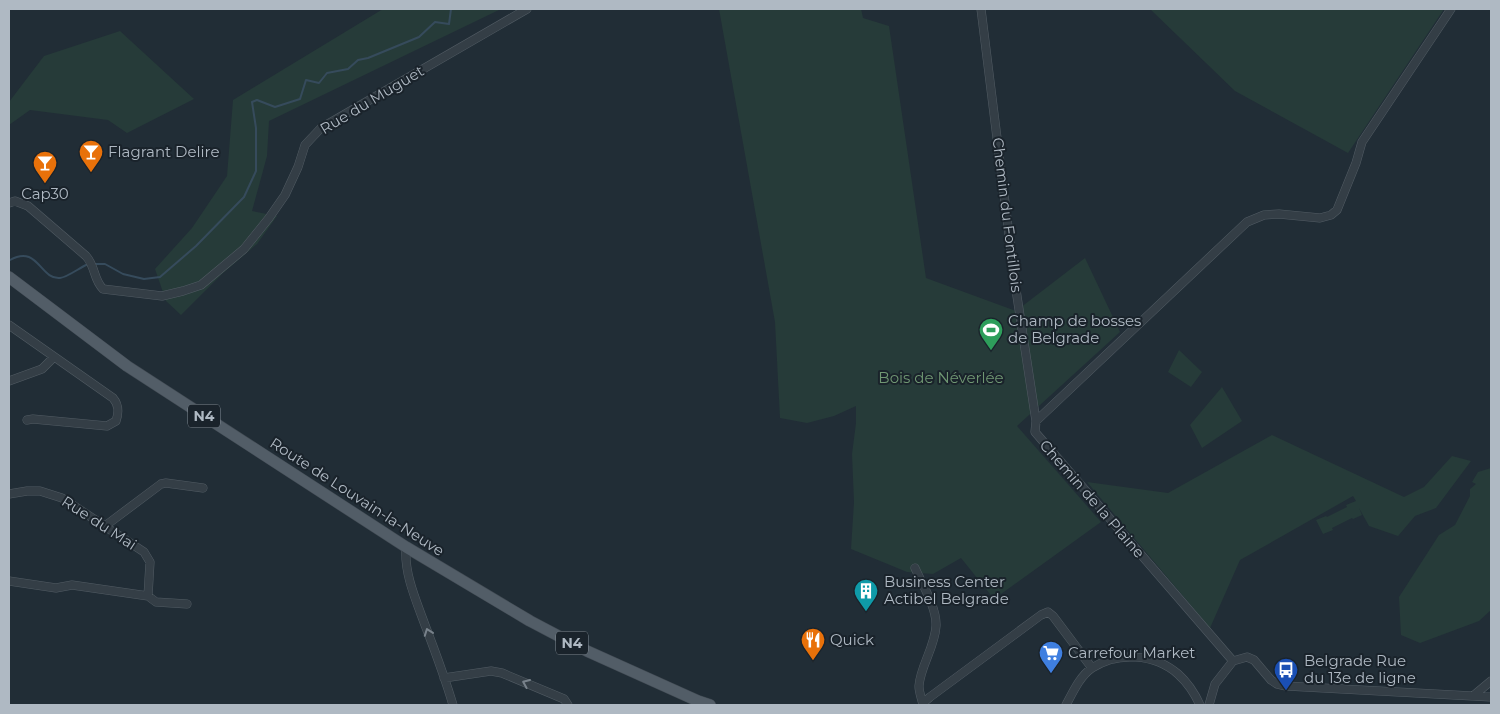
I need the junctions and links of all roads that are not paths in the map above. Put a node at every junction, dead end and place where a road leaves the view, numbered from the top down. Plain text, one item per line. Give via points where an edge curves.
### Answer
1 (527, 9) edge
2 (981, 9) edge
3 (1451, 9) edge
4 (9, 203) edge
5 (9, 277) edge
6 (9, 325) edge
7 (54, 357) junction
8 (9, 381) edge
9 (28, 420) dead end
10 (1036, 421) junction
11 (203, 488) dead end
12 (9, 494) edge
13 (105, 526) junction
14 (406, 547) junction
15 (915, 568) dead end
16 (9, 581) edge
17 (148, 596) junction
18 (187, 604) dead end
19 (1232, 661) junction
20 (1092, 668) junction
21 (444, 678) junction
22 (1491, 681) edge
23 (1473, 696) junction
24 (1491, 697) edge
25 (923, 704) edge
26 (452, 705) edge
27 (568, 705) edge
28 (710, 705) edge
29 (1066, 705) edge
30 (1200, 705) edge
31 (1209, 705) edge

1 - 4 street, Rue du Muguet via 321,128 305,146 284,195 269,218 244,249 200,285 162,296 103,289 92,264 42,217 28,206 15,201
2 - 10 street, Chemin du Fontillois via 1015,283
3 - 10 street, Chemin de la Plaine via 1362,142 1337,210 1320,218 1279,214 1264,215 1247,222
5 - 14 main road, Route de Louvain-la-Neuve / N4 via 127,366
6 - 7 street
7 - 8 street via 42,369
7 - 9 street via 117,402 116,421 107,426
10 - 19 street, Chemin de la Plaine via 1035,432
11 - 13 street via 161,484
12 - 13 street, Rue du Mai via 27,490 62,498
13 - 17 street, Rue du Mai via 144,552 150,562
21 -> 14 street via 409,580
14 - 28 main road, Route de Louvain-la-Neuve / N4 via 587,651
15 - 25 street via 927,593 936,625 919,684
16 - 17 street via 56,588 72,585
17 - 18 street via 156,602
19 - 23 street via 1247,657 1254,660 1271,680 1286,686
19 - 31 street via 1215,684
20 - 25 street via 1048,612
20 - 29 street via 1079,682
20 - 30 street via 1113,659 1133,656 1168,666 1187,683
21 - 26 street
27 -> 21 street via 564,699 502,673 491,671
22 - 23 street
23 - 24 street

